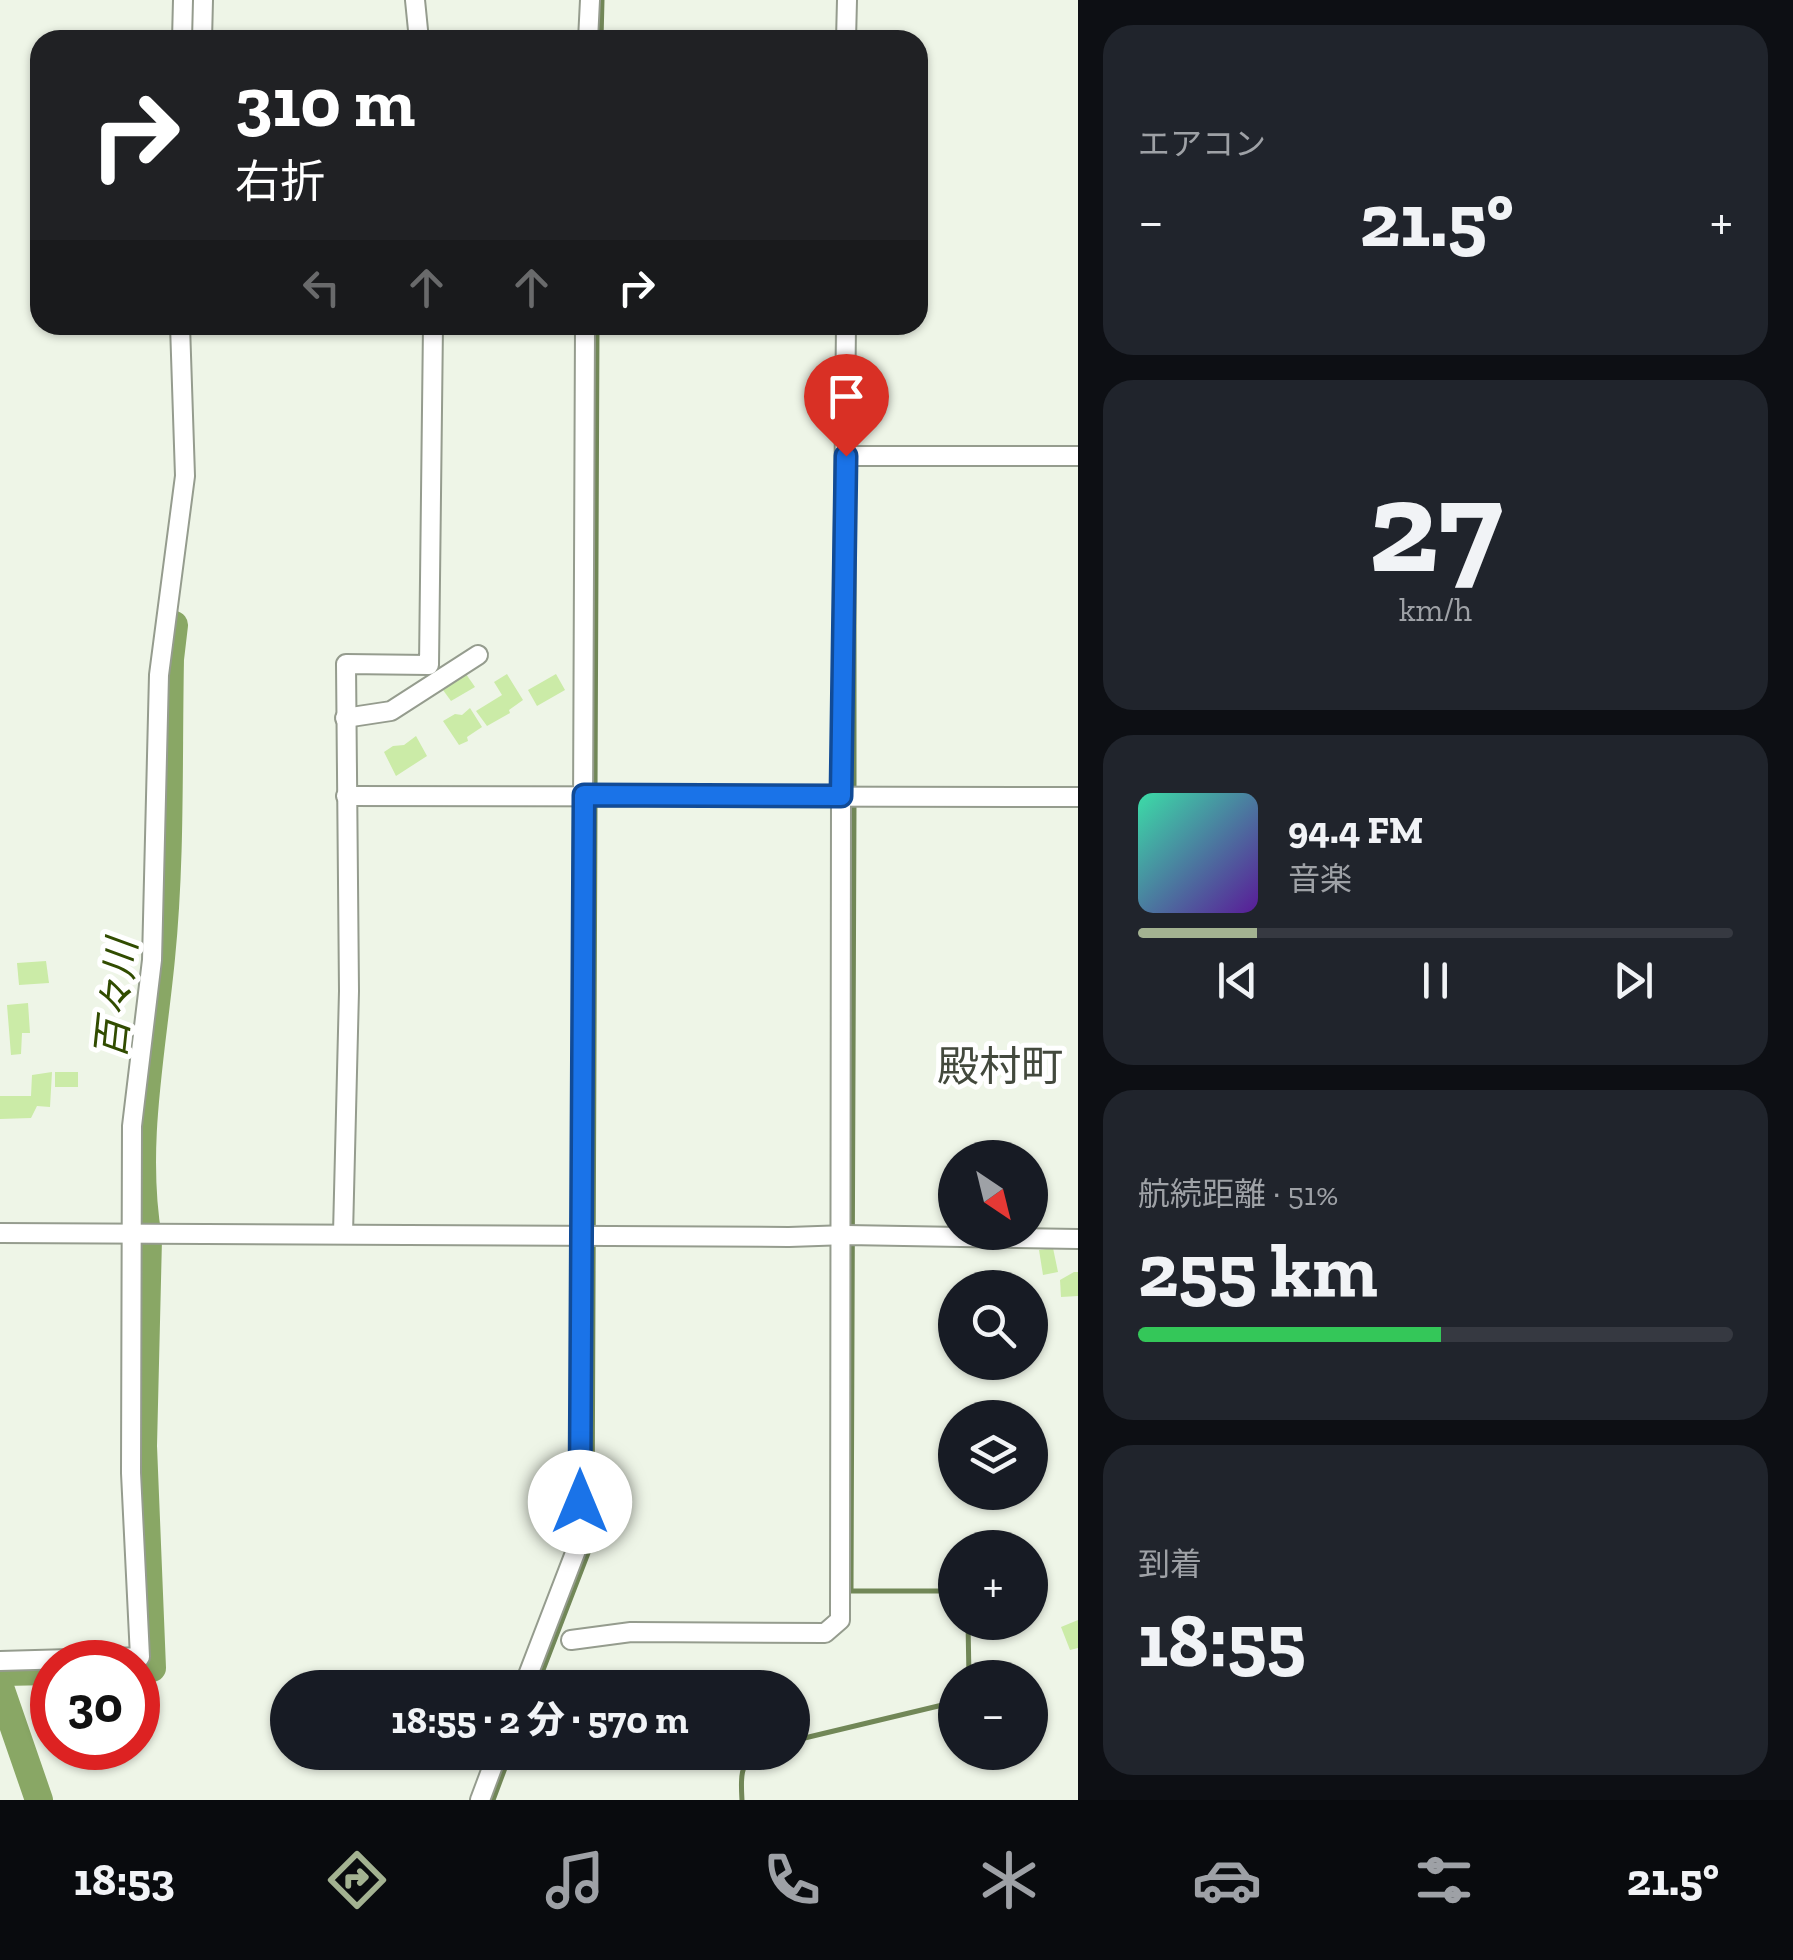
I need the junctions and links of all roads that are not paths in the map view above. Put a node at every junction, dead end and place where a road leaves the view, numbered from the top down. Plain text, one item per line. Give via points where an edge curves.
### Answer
1 (183, 0) edge
2 (203, 0) edge
3 (415, 0) edge
4 (590, 0) edge
5 (846, 0) edge
6 (182, 30) edge
7 (202, 30) edge
8 (418, 30) edge
9 (588, 30) edge
10 (846, 30) edge
11 (180, 335) edge
12 (433, 335) edge
13 (585, 335) edge
14 (846, 335) edge
15 (852, 456) junction
16 (1078, 456) edge
17 (478, 655) dead end
18 (431, 674) junction
19 (345, 718) junction
20 (591, 795) junction
21 (850, 795) junction
22 (346, 796) junction
23 (1078, 798) edge
24 (142, 1233) junction
25 (0, 1234) edge
26 (343, 1234) junction
27 (589, 1234) junction
28 (848, 1235) junction
29 (1078, 1239) edge
30 (571, 1640) dead end
31 (0, 1662) edge
32 (530, 1670) edge
33 (491, 1770) edge
34 (480, 1800) edge

1 - 6 street
2 - 7 street
3 - 8 street
4 - 9 street
5 - 10 street
11 - 24 street via 186,476 158,674 152,960 132,1126
12 - 18 street
13 - 20 street
14 - 15 street
15 - 16 street
15 - 21 street
17 - 18 street
18 - 19 street via 392,711
18 - 19 street via 346,664
19 - 22 street
20 - 21 street
20 - 22 street
20 - 27 street
21 - 23 street
21 - 28 street
22 - 26 street
24 - 25 street
24 - 26 street
24 - 31 street via 132,1474 140,1657
26 - 27 street
27 - 28 street
27 - 32 street via 580,1540
28 - 29 street
28 - 30 street via 840,1620 825,1633 632,1632
33 - 34 street

